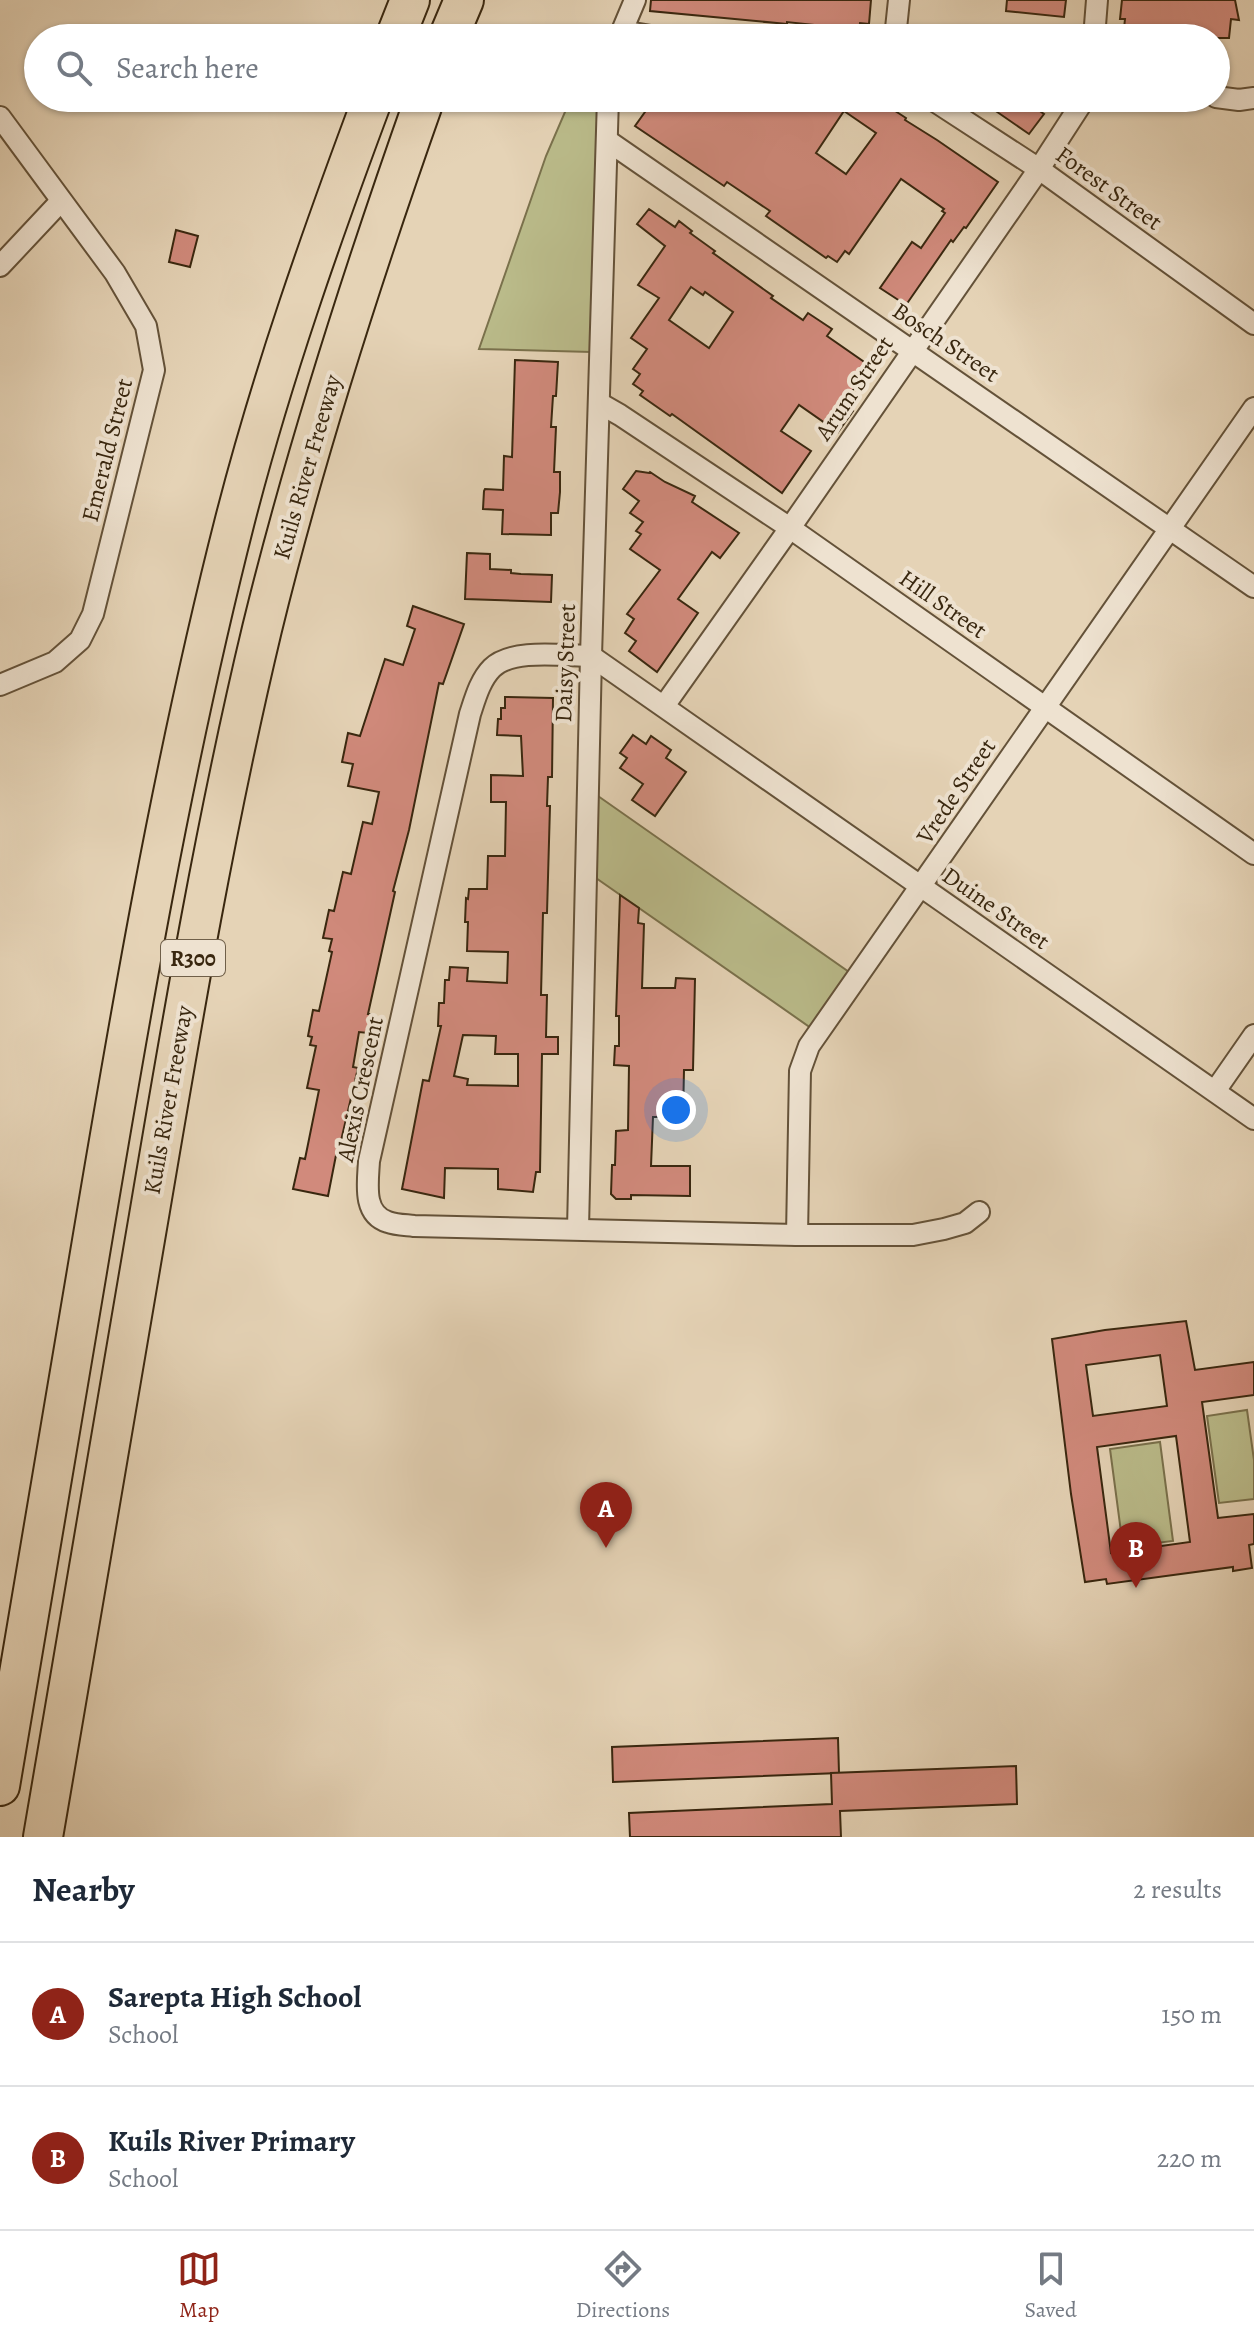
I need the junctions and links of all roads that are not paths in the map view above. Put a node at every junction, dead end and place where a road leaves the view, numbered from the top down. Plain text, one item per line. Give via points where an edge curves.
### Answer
1 (410, 0) edge
2 (464, 0) edge
3 (635, 0) edge
4 (899, 0) edge
5 (1097, 0) edge
6 (401, 24) edge
7 (454, 24) edge
8 (624, 24) edge
9 (896, 24) edge
10 (1095, 24) edge
11 (1254, 98) edge
12 (1230, 99) edge
13 (368, 112) edge
14 (420, 112) edge
15 (608, 112) edge
16 (951, 112) edge
17 (1076, 112) edge
18 (0, 117) edge
19 (608, 141) junction
20 (1039, 169) junction
21 (61, 201) junction
22 (0, 266) edge
23 (1254, 324) edge
24 (912, 350) junction
25 (599, 403) junction
26 (1254, 408) edge
27 (790, 528) junction
28 (1170, 528) junction
29 (1254, 587) edge
30 (591, 656) junction
31 (0, 685) edge
32 (664, 706) junction
33 (1044, 707) junction
34 (1254, 854) edge
35 (921, 888) junction
36 (1254, 1035) edge
37 (1215, 1091) junction
38 (1254, 1119) edge
39 (979, 1212) dead end
40 (578, 1229) junction
41 (797, 1235) junction
42 (0, 1786) edge
43 (43, 1837) edge

1 - 6 highway
2 - 7 highway
3 - 8 street
4 - 9 street
5 - 10 street
11 - 12 street
13 - 42 highway, R300 via 282,354 187,725 122,1063
14 - 43 highway, Kuils River Freeway / R300 via 290,521 236,744 193,958
15 - 19 street, Daisy Street
16 - 20 street, Forest Street
17 - 20 street, Arum Street
18 - 21 street, Emerald Street
19 - 24 street, Bosch Street
19 - 25 street, Daisy Street
20 - 23 street, Forest Street
20 - 24 street, Arum Street
21 - 22 street
21 - 31 street, Emerald Street via 115,273 146,326 154,370 93,614 80,640 55,662
24 - 27 street, Arum Street
24 - 28 street, Bosch Street
25 - 27 street, Hill Street
25 - 30 street, Daisy Street
26 - 28 street, Vrede Street
27 - 32 street, Arum Street
27 - 33 street, Hill Street
28 - 29 street, Bosch Street
28 - 33 street, Vrede Street
30 - 32 street, Duine Street
30 - 40 street, Daisy Street
30 - 40 street, Alexis Crescent via 513,656 492,668 479,688 430,887 369,1161 367,1191 372,1210 386,1222
32 - 35 street, Duine Street
33 - 34 street, Hill Street
33 - 35 street, Vrede Street
35 - 37 street, Duine Street
35 - 41 street, Vrede Street via 803,1058
36 - 37 street
37 - 38 street, Duine Street
39 - 41 street, Alexis Crescent via 965,1223 913,1235
40 - 41 street, Alexis Crescent

